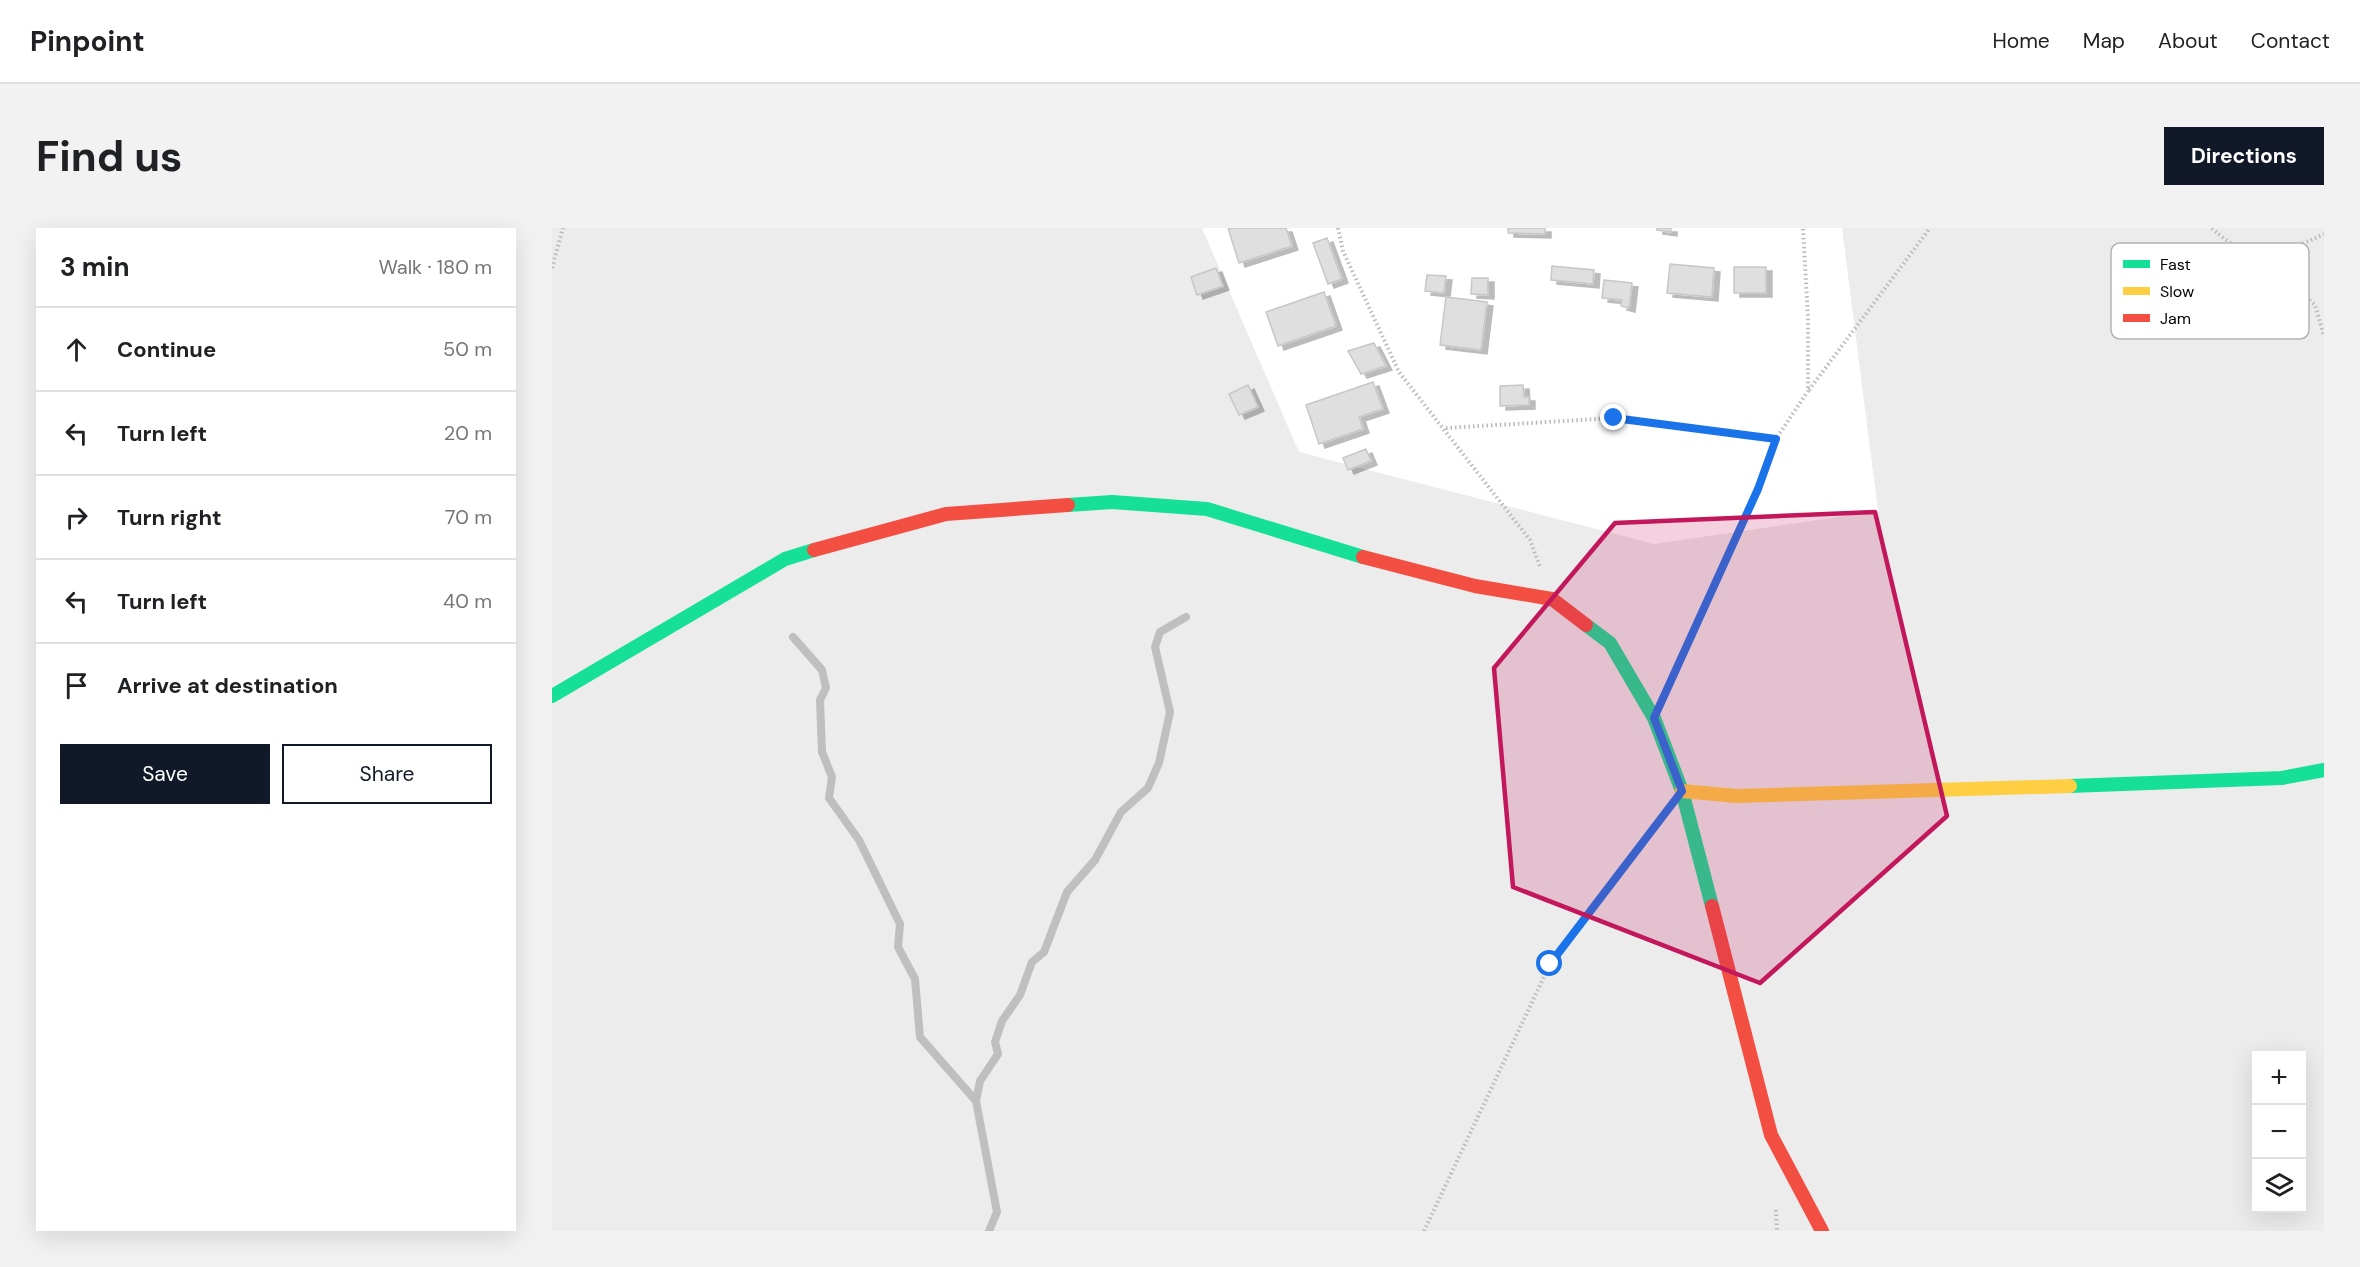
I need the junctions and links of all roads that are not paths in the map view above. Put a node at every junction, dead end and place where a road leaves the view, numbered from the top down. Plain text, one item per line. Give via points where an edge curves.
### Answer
1 (552, 696) edge
2 (2324, 770) edge
3 (1682, 791) junction
4 (1822, 1231) edge

1 - 3 street via 785,559 870,533 946,514 1112,502 1207,509 1384,563 1474,586 1552,599 1610,643 1654,718
2 - 3 street via 2282,778 2183,783 1736,796
3 - 4 street via 1771,1134

